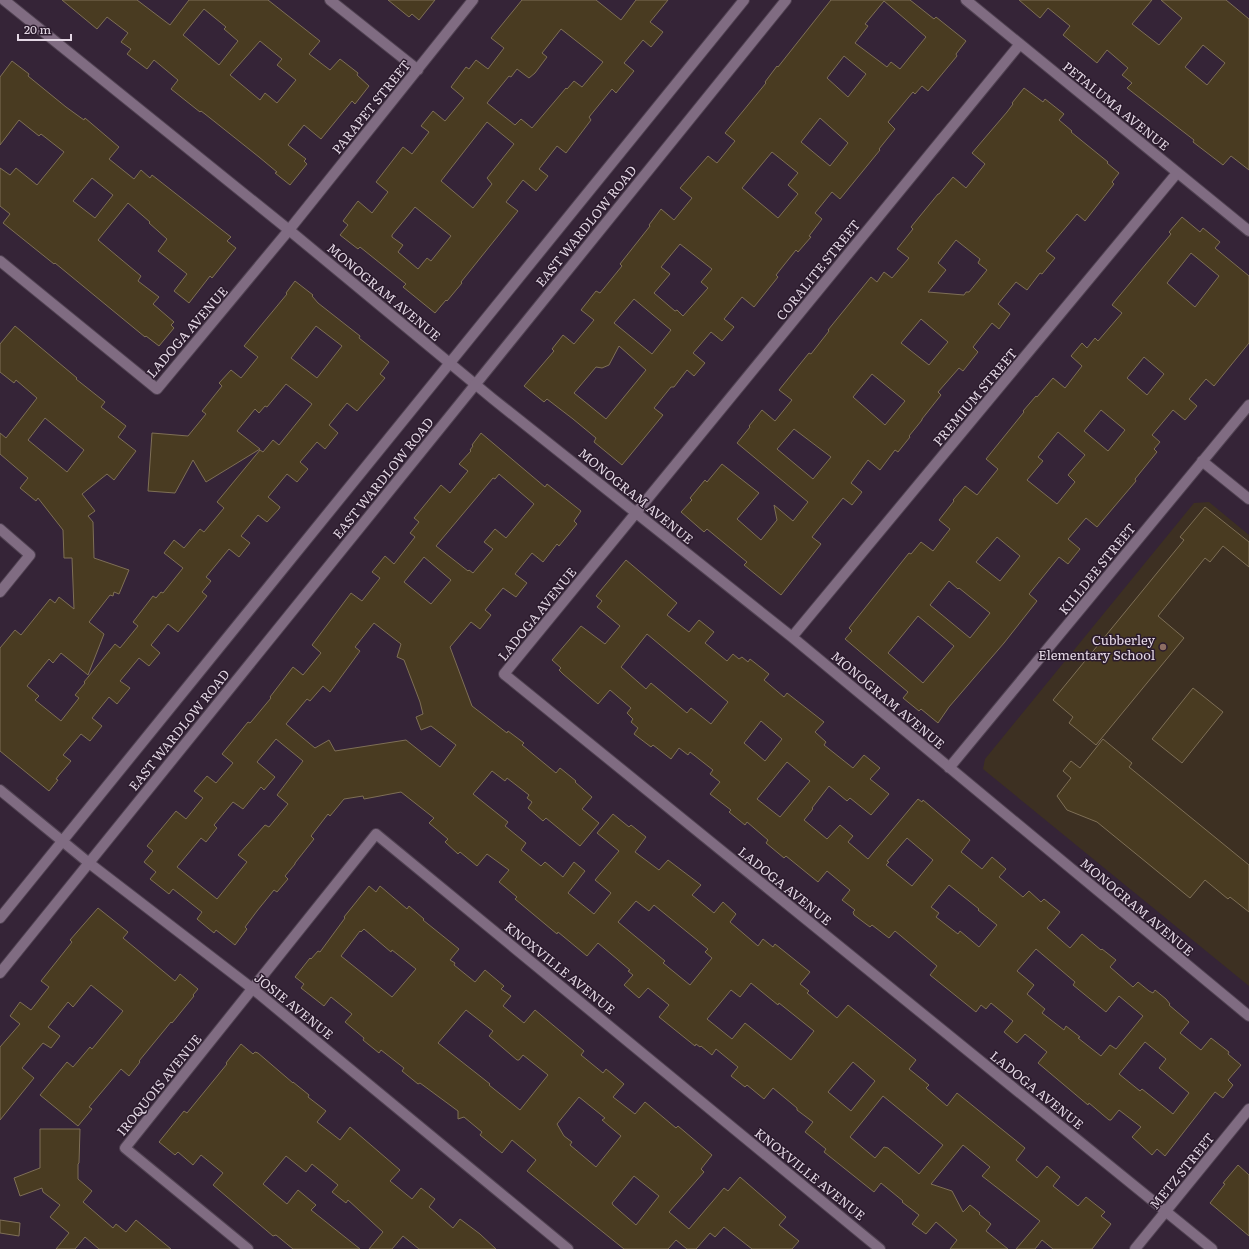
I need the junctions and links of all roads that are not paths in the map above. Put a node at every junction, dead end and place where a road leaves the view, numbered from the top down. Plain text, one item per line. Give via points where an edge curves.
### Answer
1 (4, 0) edge
2 (330, 0) edge
3 (473, 0) edge
4 (744, 0) edge
5 (786, 0) edge
6 (966, 0) edge
7 (1020, 44) junction
8 (418, 70) junction
9 (1178, 173) junction
10 (289, 230) junction
11 (1249, 231) edge
12 (0, 261) edge
13 (450, 363) junction
14 (475, 384) junction
15 (1249, 405) edge
16 (1202, 461) junction
17 (1249, 500) edge
18 (636, 513) junction
19 (0, 530) edge
20 (0, 592) edge
21 (792, 637) junction
22 (949, 768) junction
23 (0, 790) edge
24 (62, 841) junction
25 (89, 863) junction
26 (0, 918) edge
27 (0, 972) edge
28 (253, 989) junction
29 (1249, 1016) edge
30 (1249, 1109) edge
31 (1166, 1211) junction
32 (248, 1249) edge
33 (568, 1249) edge
34 (880, 1249) edge
35 (1135, 1249) edge
36 (1212, 1249) edge

1 - 10 street, MONOGRAM AVENUE
2 - 8 street
3 - 8 street, PARAPET STREET
4 - 13 street, EAST WARDLOW ROAD
5 - 14 street, EAST WARDLOW ROAD
6 - 7 street, PETALUMA AVENUE
7 - 9 street, PETALUMA AVENUE
7 - 18 street, CORALITE STREET
8 - 10 street, PARAPET STREET
9 - 11 street, PETALUMA AVENUE
9 - 21 street, PREMIUM STREET
10 - 12 street, LADOGA AVENUE via 158,390
10 - 13 street, MONOGRAM AVENUE
13 - 14 street, MONOGRAM AVENUE
13 - 24 street, EAST WARDLOW ROAD
14 - 18 street, MONOGRAM AVENUE
14 - 25 street, EAST WARDLOW ROAD
15 - 16 street, KILLDEE STREET
16 - 17 street
16 - 22 street, KILLDEE STREET
18 - 21 street, MONOGRAM AVENUE
18 - 31 street, LADOGA AVENUE via 504,674
19 - 20 street via 30,555
21 - 22 street, MONOGRAM AVENUE
22 - 29 street, MONOGRAM AVENUE
23 - 24 street, JOSIE AVENUE
24 - 25 street, JOSIE AVENUE
24 - 26 street, EAST WARDLOW ROAD
25 - 27 street, EAST WARDLOW ROAD
25 - 28 street, JOSIE AVENUE
28 - 32 street, IROQUOIS AVENUE via 125,1148
28 - 33 street, JOSIE AVENUE
28 - 34 street, KNOXVILLE AVENUE via 376,834
30 - 31 street, METZ STREET
31 - 35 street, METZ STREET
31 - 36 street, LADOGA AVENUE

